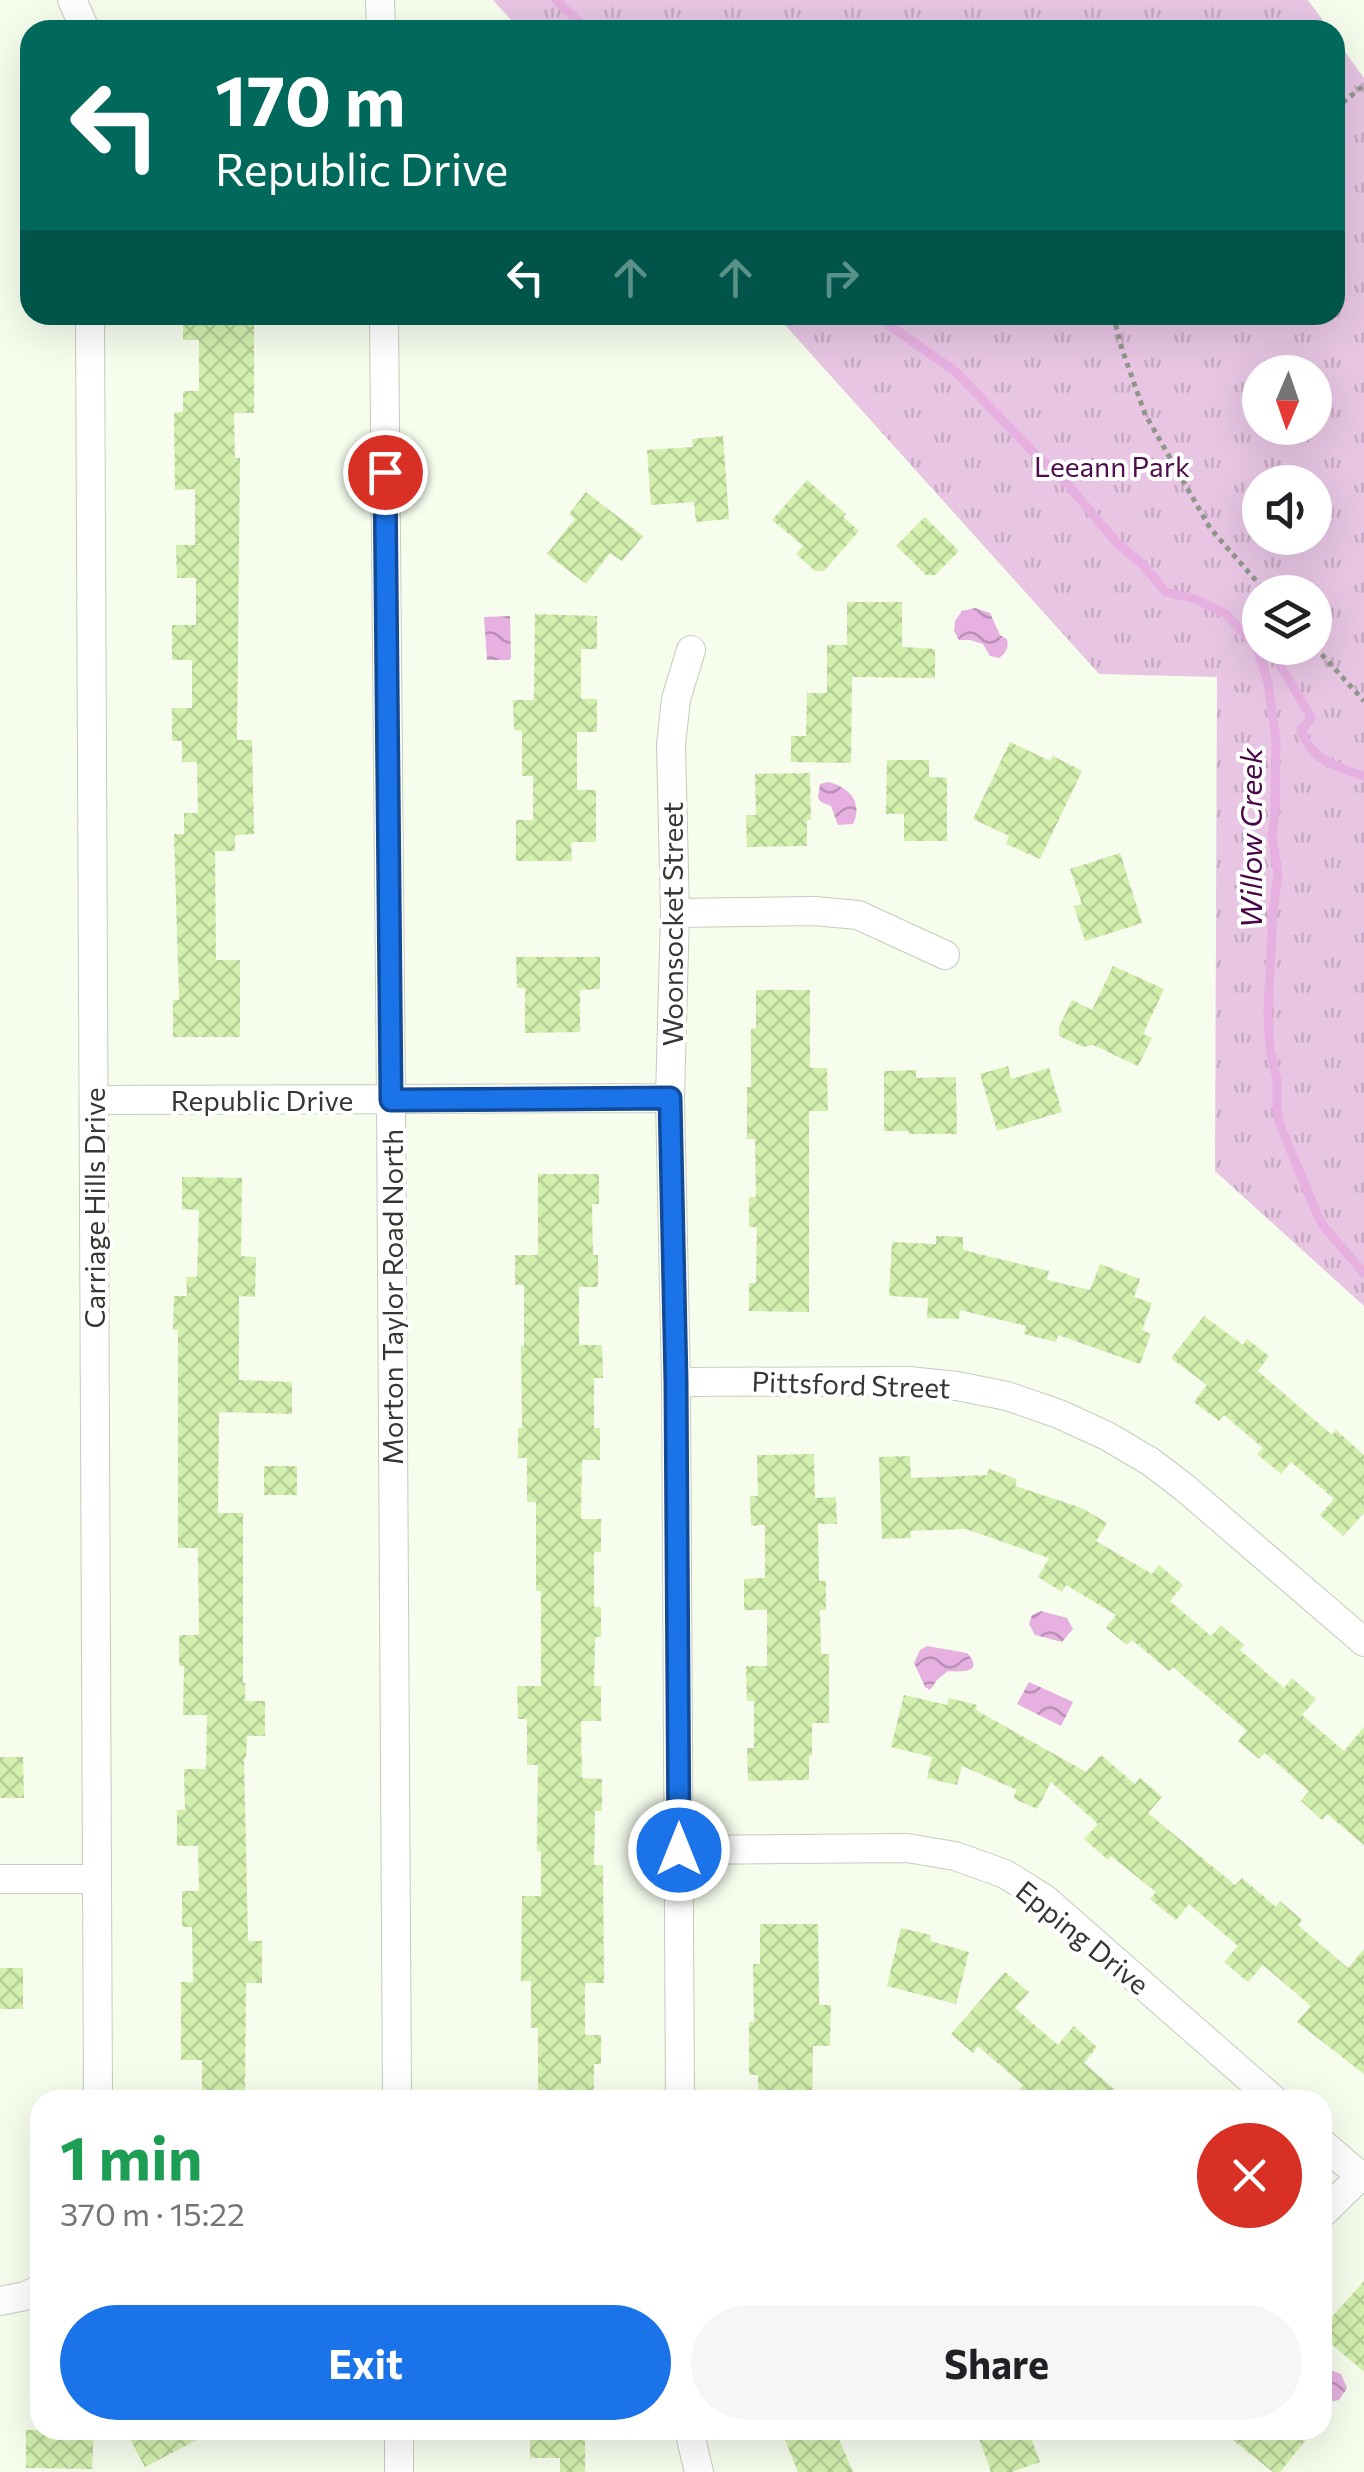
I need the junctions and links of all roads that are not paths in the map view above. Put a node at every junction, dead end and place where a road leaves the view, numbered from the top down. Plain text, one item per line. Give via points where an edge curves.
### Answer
1 (90, 325) edge
2 (384, 325) edge
3 (691, 650) dead end
4 (675, 913) junction
5 (945, 956) dead end
6 (670, 1098) junction
7 (94, 1100) junction
8 (391, 1100) junction
9 (676, 1382) junction
10 (1364, 1642) edge
11 (679, 1850) junction
12 (0, 1879) edge
13 (97, 1879) junction
14 (98, 2090) edge
15 (397, 2090) edge
16 (680, 2090) edge
17 (1263, 2090) edge
18 (1332, 2152) edge
19 (1362, 2178) edge
20 (1332, 2205) edge
21 (30, 2294) edge
22 (0, 2300) edge
23 (399, 2440) edge
24 (691, 2440) edge
25 (399, 2472) edge
26 (699, 2472) edge

1 - 7 street, Carriage Hills Drive
2 - 8 street, Morton Taylor Road North
3 - 4 street, Woonsocket Street via 672,744
4 - 5 street via 858,915
4 - 6 street, Woonsocket Street
6 - 8 street, Republic Drive
6 - 9 street, Woonsocket Street
7 - 8 street, Republic Drive
7 - 13 street, Carriage Hills Drive
8 - 15 street, Morton Taylor Road North
9 - 10 street, Pittsford Street via 908,1381 1007,1396 1059,1414 1151,1462
9 - 11 street, Woonsocket Street
11 - 16 street, Woonsocket Street
11 - 17 street, Epping Drive via 908,1848 1005,1874 1046,1898
12 - 13 street
13 - 14 street, Carriage Hills Drive
18 - 19 street
19 - 20 street
21 - 22 street
23 - 25 street
24 - 26 street

